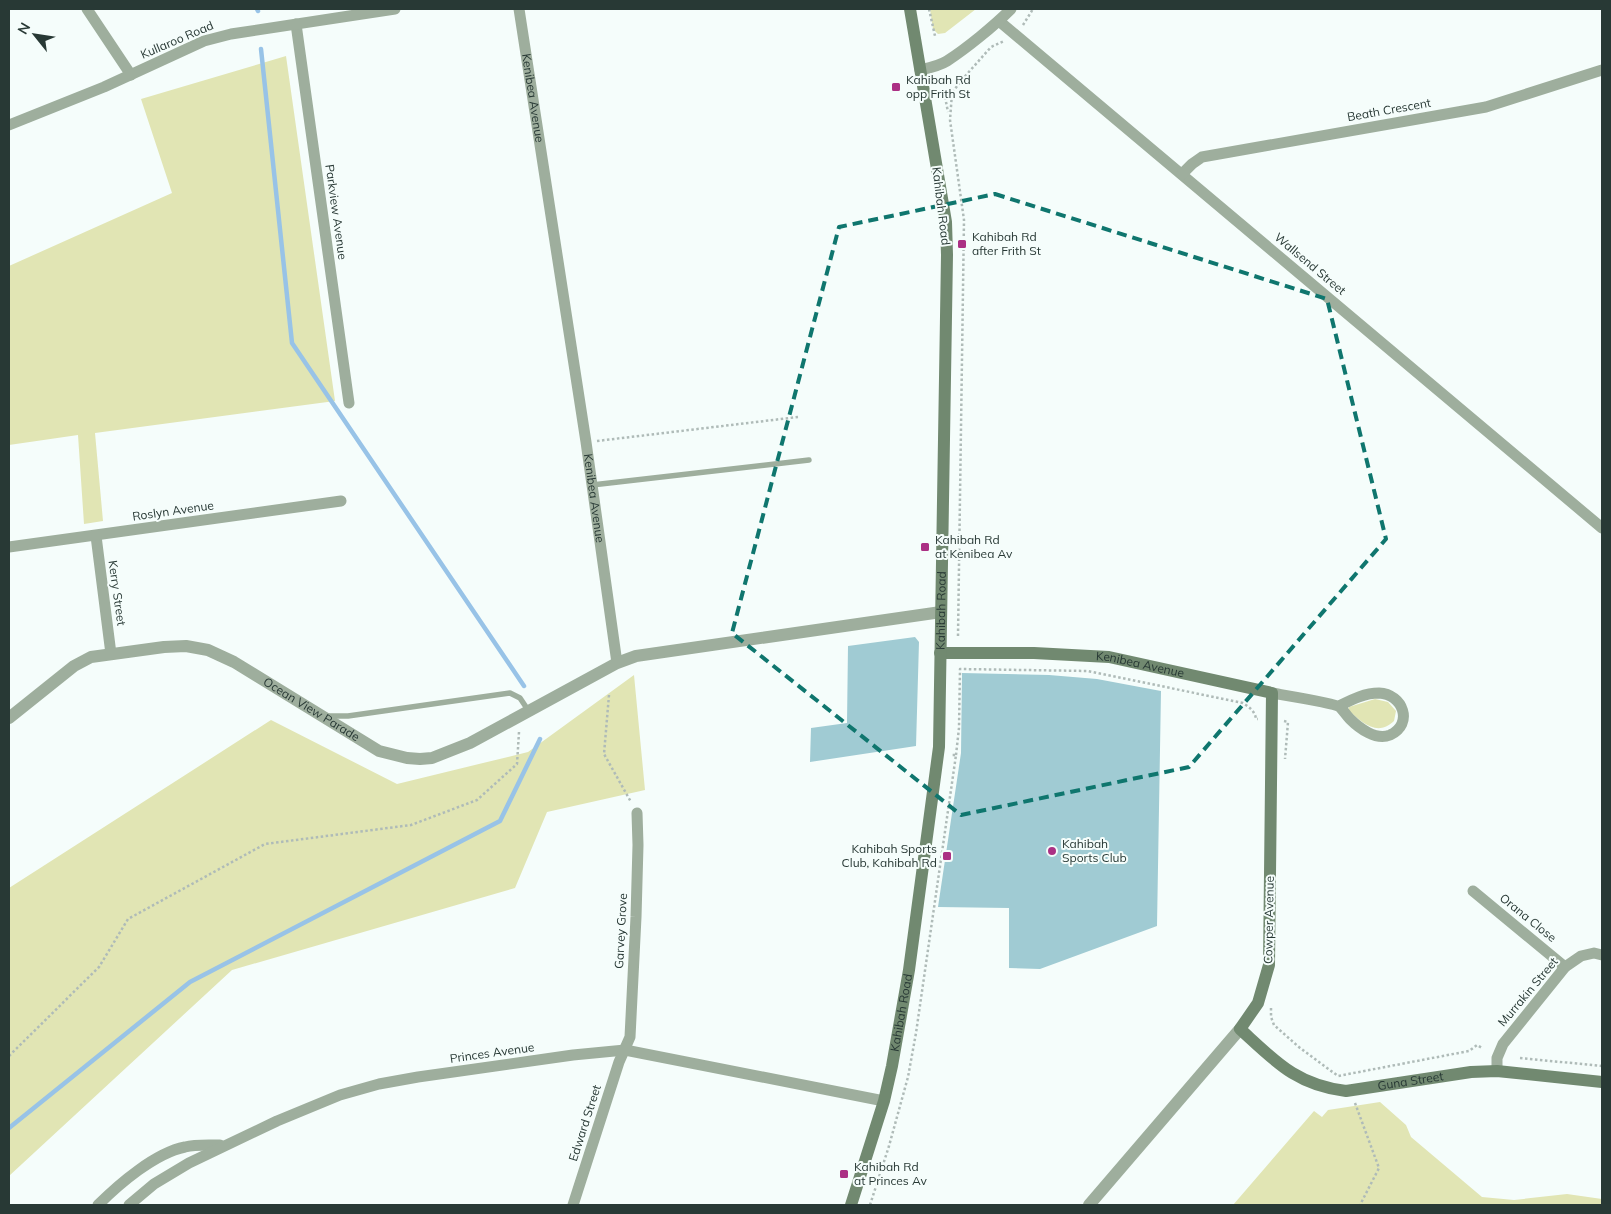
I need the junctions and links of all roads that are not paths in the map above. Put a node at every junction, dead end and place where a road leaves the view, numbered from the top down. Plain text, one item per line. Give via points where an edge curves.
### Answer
1 (87, 9) edge
2 (395, 9) edge
3 (520, 9) edge
4 (910, 9) edge
5 (1011, 9) edge
6 (999, 21) junction
7 (296, 24) junction
8 (920, 70) junction
9 (1602, 70) edge
10 (131, 75) junction
11 (9, 125) edge
12 (1182, 174) junction
13 (349, 403) dead end
14 (808, 460) dead end
15 (592, 484) junction
16 (341, 501) dead end
17 (1602, 528) edge
18 (96, 536) junction
19 (9, 547) edge
20 (941, 612) junction
21 (940, 653) junction
22 (112, 654) junction
23 (617, 663) junction
24 (1272, 693) junction
25 (1339, 706) junction
26 (524, 714) junction
27 (322, 716) junction
28 (9, 718) edge
29 (637, 813) road end
30 (1473, 892) dead end
31 (1602, 955) edge
32 (1565, 966) junction
33 (1240, 1029) junction
34 (625, 1050) junction
35 (1497, 1071) junction
36 (1602, 1082) edge
37 (884, 1101) junction
38 (225, 1145) junction
39 (98, 1205) edge
40 (129, 1205) edge
41 (573, 1205) edge
42 (851, 1205) edge
43 (1089, 1205) edge

1 - 10 street
2 - 7 street, Kullaroo Road
3 - 15 street, Kenibea Avenue
4 - 8 main road, Kahibah Road
5 - 6 street
6 - 8 street via 946,62
6 - 12 street, Wallsend Street
7 - 10 street, Kullaroo Road via 231,34 204,42
7 - 13 street, Parkview Avenue
8 - 20 main road, Kahibah Road via 946,222
9 - 12 street, Beath Crescent via 1486,107 1202,157
10 - 11 street, Kullaroo Road
12 - 17 street, Wallsend Street
14 - 15 lane
15 - 23 street, Kenibea Avenue
16 - 18 street, Roslyn Avenue
18 - 19 street, Roslyn Avenue
18 - 22 street, Kerry Street
20 - 21 main road, Kahibah Road
20 - 23 street via 654,653
21 - 24 main road, Kenibea Avenue via 1034,652 1110,657
21 - 37 main road, Kahibah Road via 939,747 909,970
22 - 27 street, Ocean View Parade via 186,646 208,650 234,662
22 - 28 street, Ocean View Parade via 91,657 74,666
23 - 26 street, Ocean View Parade
24 - 25 street, Kenibea Avenue
24 - 33 main road, Cowper Avenue via 1269,965 1258,1003
25 - 25 street via 1363,695 1389,695 1402,708 1402,721 1390,735 1370,734 1350,720
26 - 27 lane via 520,698 510,693 348,716
26 - 27 street, Ocean View Parade via 470,743 432,758 420,759 379,751
29 - 34 street, Garvey Grove via 630,1037
30 - 32 street, Orana Close
31 - 32 street, Murrakin Street via 1581,956
32 - 35 street, Murrakin Street via 1502,1044
33 - 35 main road, Guna Street via 1278,1064 1301,1079 1327,1089 1350,1090
33 - 43 street, Cowper Avenue
34 - 37 street, Princes Avenue
34 - 38 street, Princes Avenue via 379,1084 340,1095
34 - 41 street, Edward Street
35 - 36 main road, Guna Street
37 - 42 main road, Kahibah Road
38 - 39 street via 186,1146 169,1152 142,1169
38 - 40 street, Princes Avenue via 161,1180

